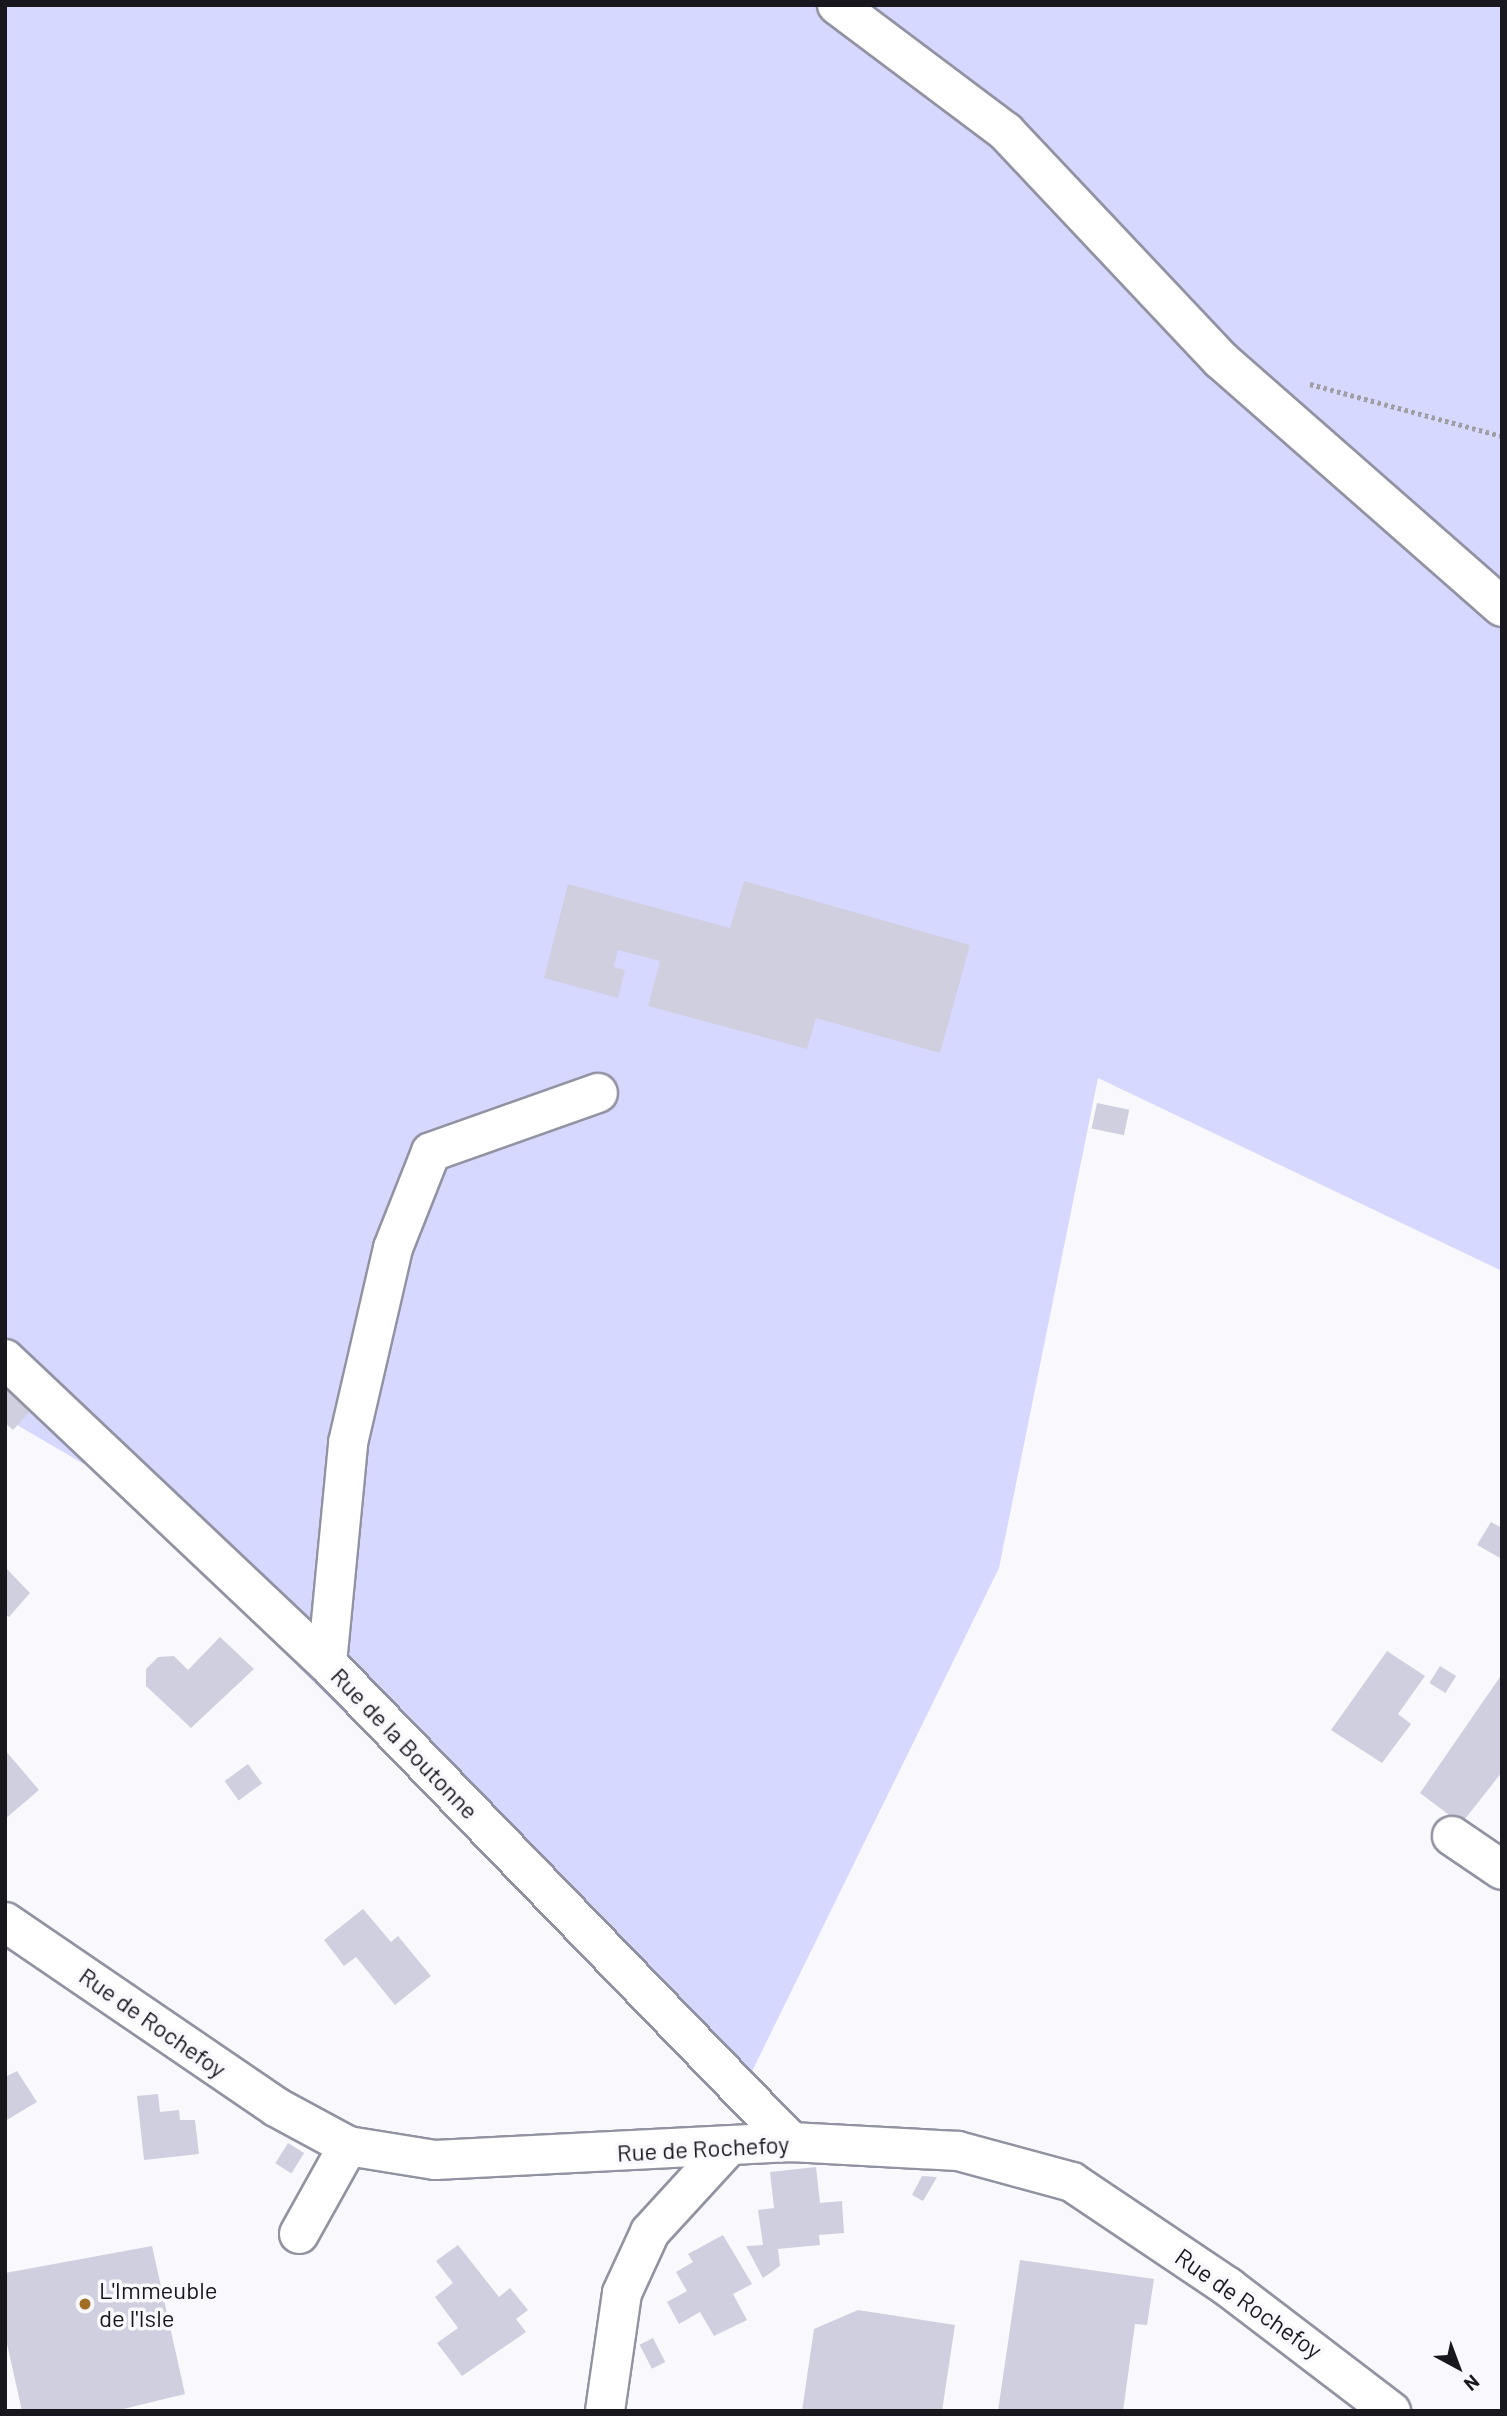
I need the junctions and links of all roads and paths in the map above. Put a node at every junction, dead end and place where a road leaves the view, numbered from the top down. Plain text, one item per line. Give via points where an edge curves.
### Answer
1 (837, 5) edge
2 (1301, 382) dead end
3 (1502, 436) edge
4 (1502, 607) edge
5 (598, 1093) dead end
6 (5, 1359) edge
7 (327, 1663) junction
8 (1452, 1836) dead end
9 (1502, 1870) edge
10 (5, 1922) edge
11 (791, 2142) junction
12 (348, 2146) junction
13 (727, 2148) junction
14 (299, 2234) dead end
15 (606, 2411) edge
16 (1391, 2411) edge

1 - 4 street via 1006,132 1221,360
2 - 3 path
5 - 7 street via 431,1152 393,1248 348,1443
6 - 7 street, Rue de la Boutonne
7 - 11 street, Rue de la Boutonne
8 - 9 street
10 - 12 street, Rue de Rochefoy via 276,2107
11 - 13 street, Rue de Rochefoy
11 - 16 street, Rue de Rochefoy via 958,2151 1072,2182 1325,2357
12 - 13 street, Rue de Rochefoy via 435,2160
12 - 14 street
13 - 15 street via 650,2232 622,2293

